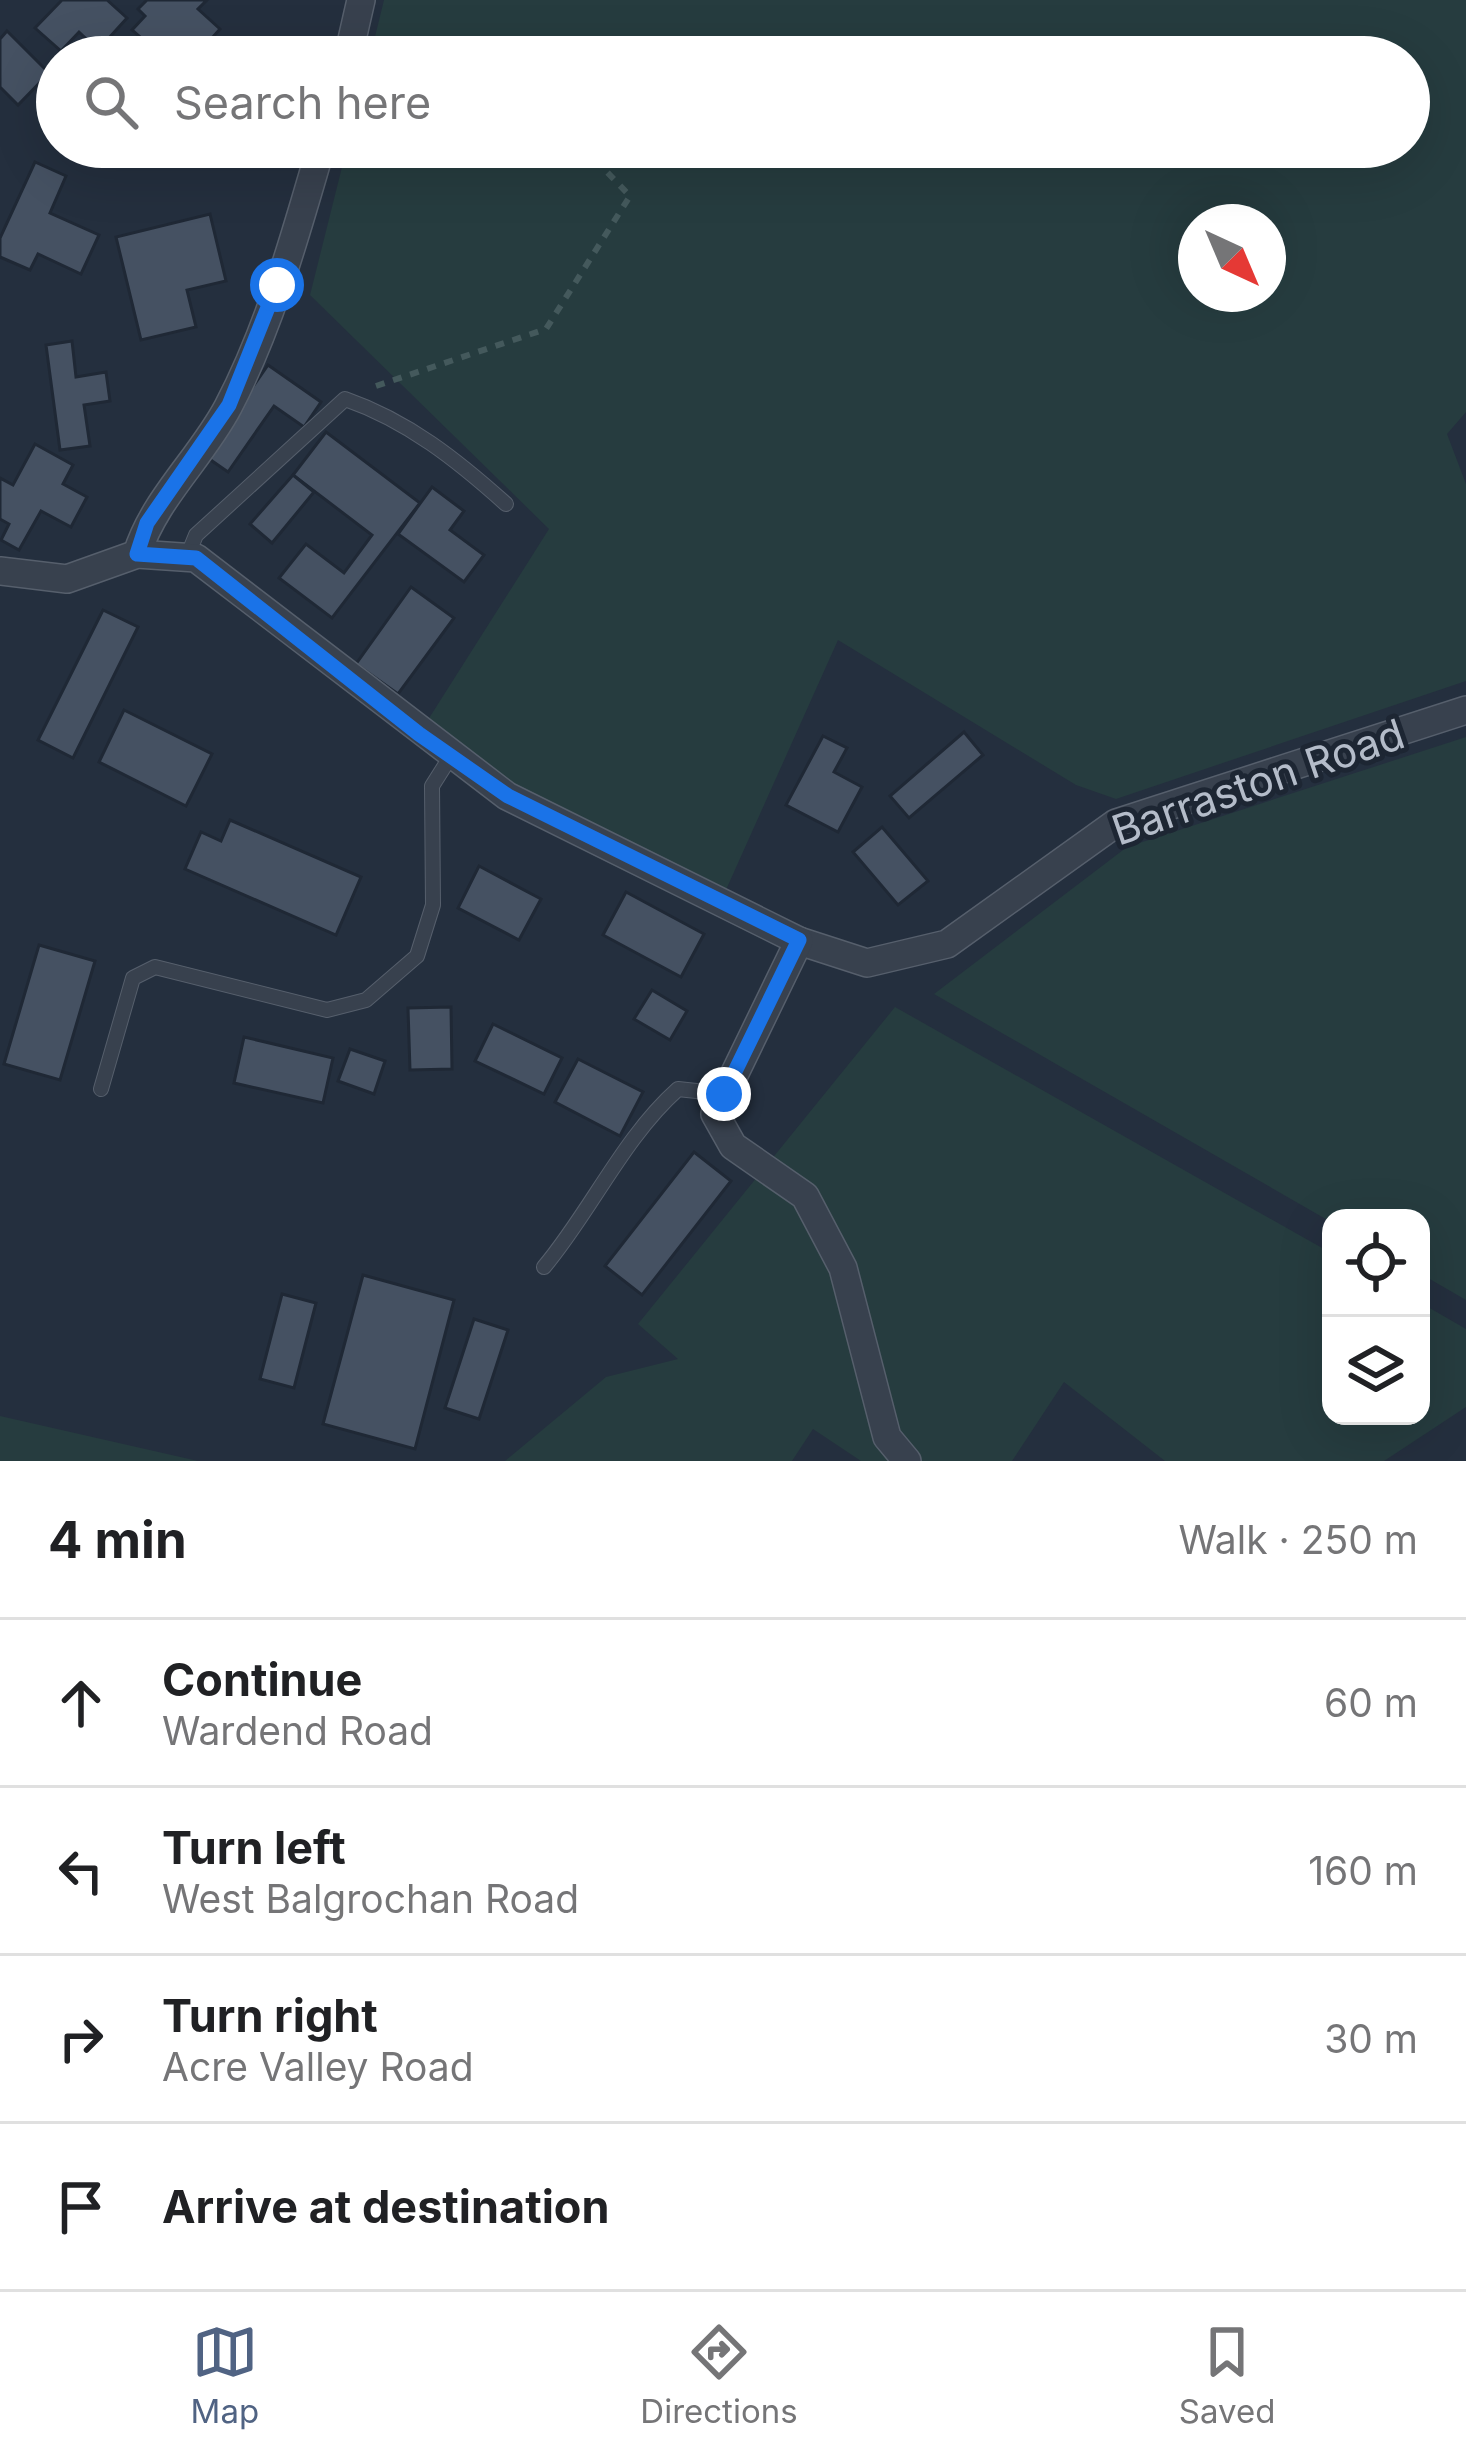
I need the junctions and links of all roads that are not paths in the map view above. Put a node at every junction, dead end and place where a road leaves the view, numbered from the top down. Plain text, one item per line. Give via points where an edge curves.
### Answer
1 (361, 0) edge
2 (353, 36) edge
3 (314, 168) edge
4 (506, 504) dead end
5 (137, 554) junction
6 (188, 557) junction
7 (0, 572) edge
8 (1466, 710) edge
9 (451, 756) junction
10 (799, 940) junction
11 (100, 1089) dead end
12 (724, 1094) junction
13 (544, 1268) dead end
14 (907, 1461) edge

1 - 2 street
3 - 5 street via 229,405 147,523
4 - 6 lane via 450,454 345,399 196,536
5 - 6 street
5 - 7 street via 67,579
6 - 9 street, Barraston Road
8 - 10 street, Barraston Road via 1116,823 947,944 867,963
9 - 10 street, Barraston Road via 508,796
9 - 11 lane via 432,786 433,905 417,956 366,1000 328,1010 155,967 133,978
10 - 12 street
12 - 13 lane via 678,1089 655,1109
12 - 14 street via 715,1114 734,1146 806,1196 843,1268 887,1438

